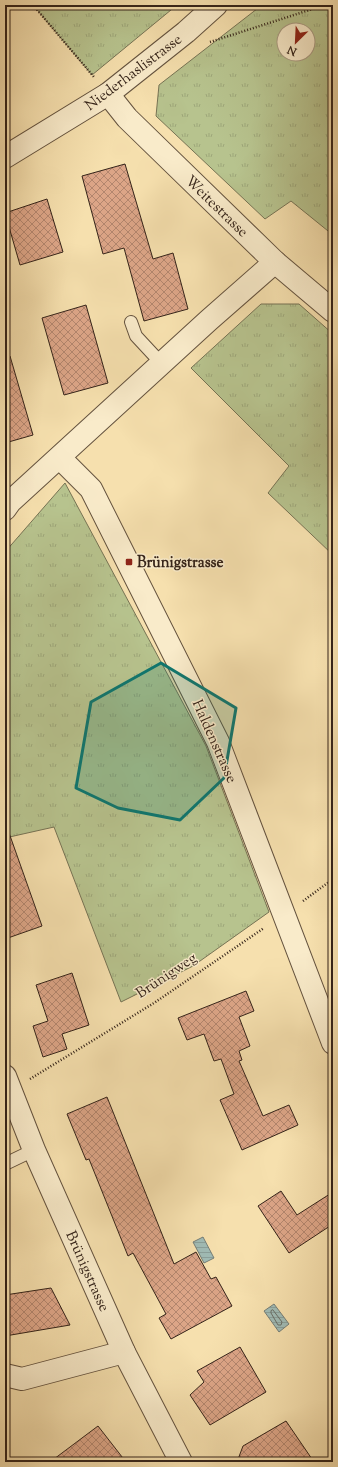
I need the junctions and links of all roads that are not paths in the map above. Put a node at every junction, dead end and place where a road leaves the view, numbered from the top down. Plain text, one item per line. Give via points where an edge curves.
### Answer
1 (216, 5) edge
2 (108, 94) junction
3 (5, 157) edge
4 (275, 262) junction
5 (333, 311) edge
6 (131, 322) dead end
7 (162, 364) junction
8 (60, 458) junction
9 (5, 509) edge
10 (333, 1043) edge
11 (7, 1082) edge
12 (34, 1150) junction
13 (5, 1164) edge
14 (124, 1352) junction
15 (5, 1375) edge
16 (181, 1462) edge

1 - 2 street, Niederhaslistrasse
2 - 3 street, Niederhaslistrasse
2 - 4 street, Weitestrasse via 127,118
4 - 5 street, Weitestrasse
4 - 7 street
6 - 7 lane via 136,336
7 - 8 street
8 - 9 street
8 - 10 street, Haldenstrasse via 92,490 218,742
11 - 12 street, Brünigstrasse
12 - 13 lane
12 - 14 street, Brünigstrasse
14 - 15 street via 22,1379
14 - 16 street, Brünigstrasse

